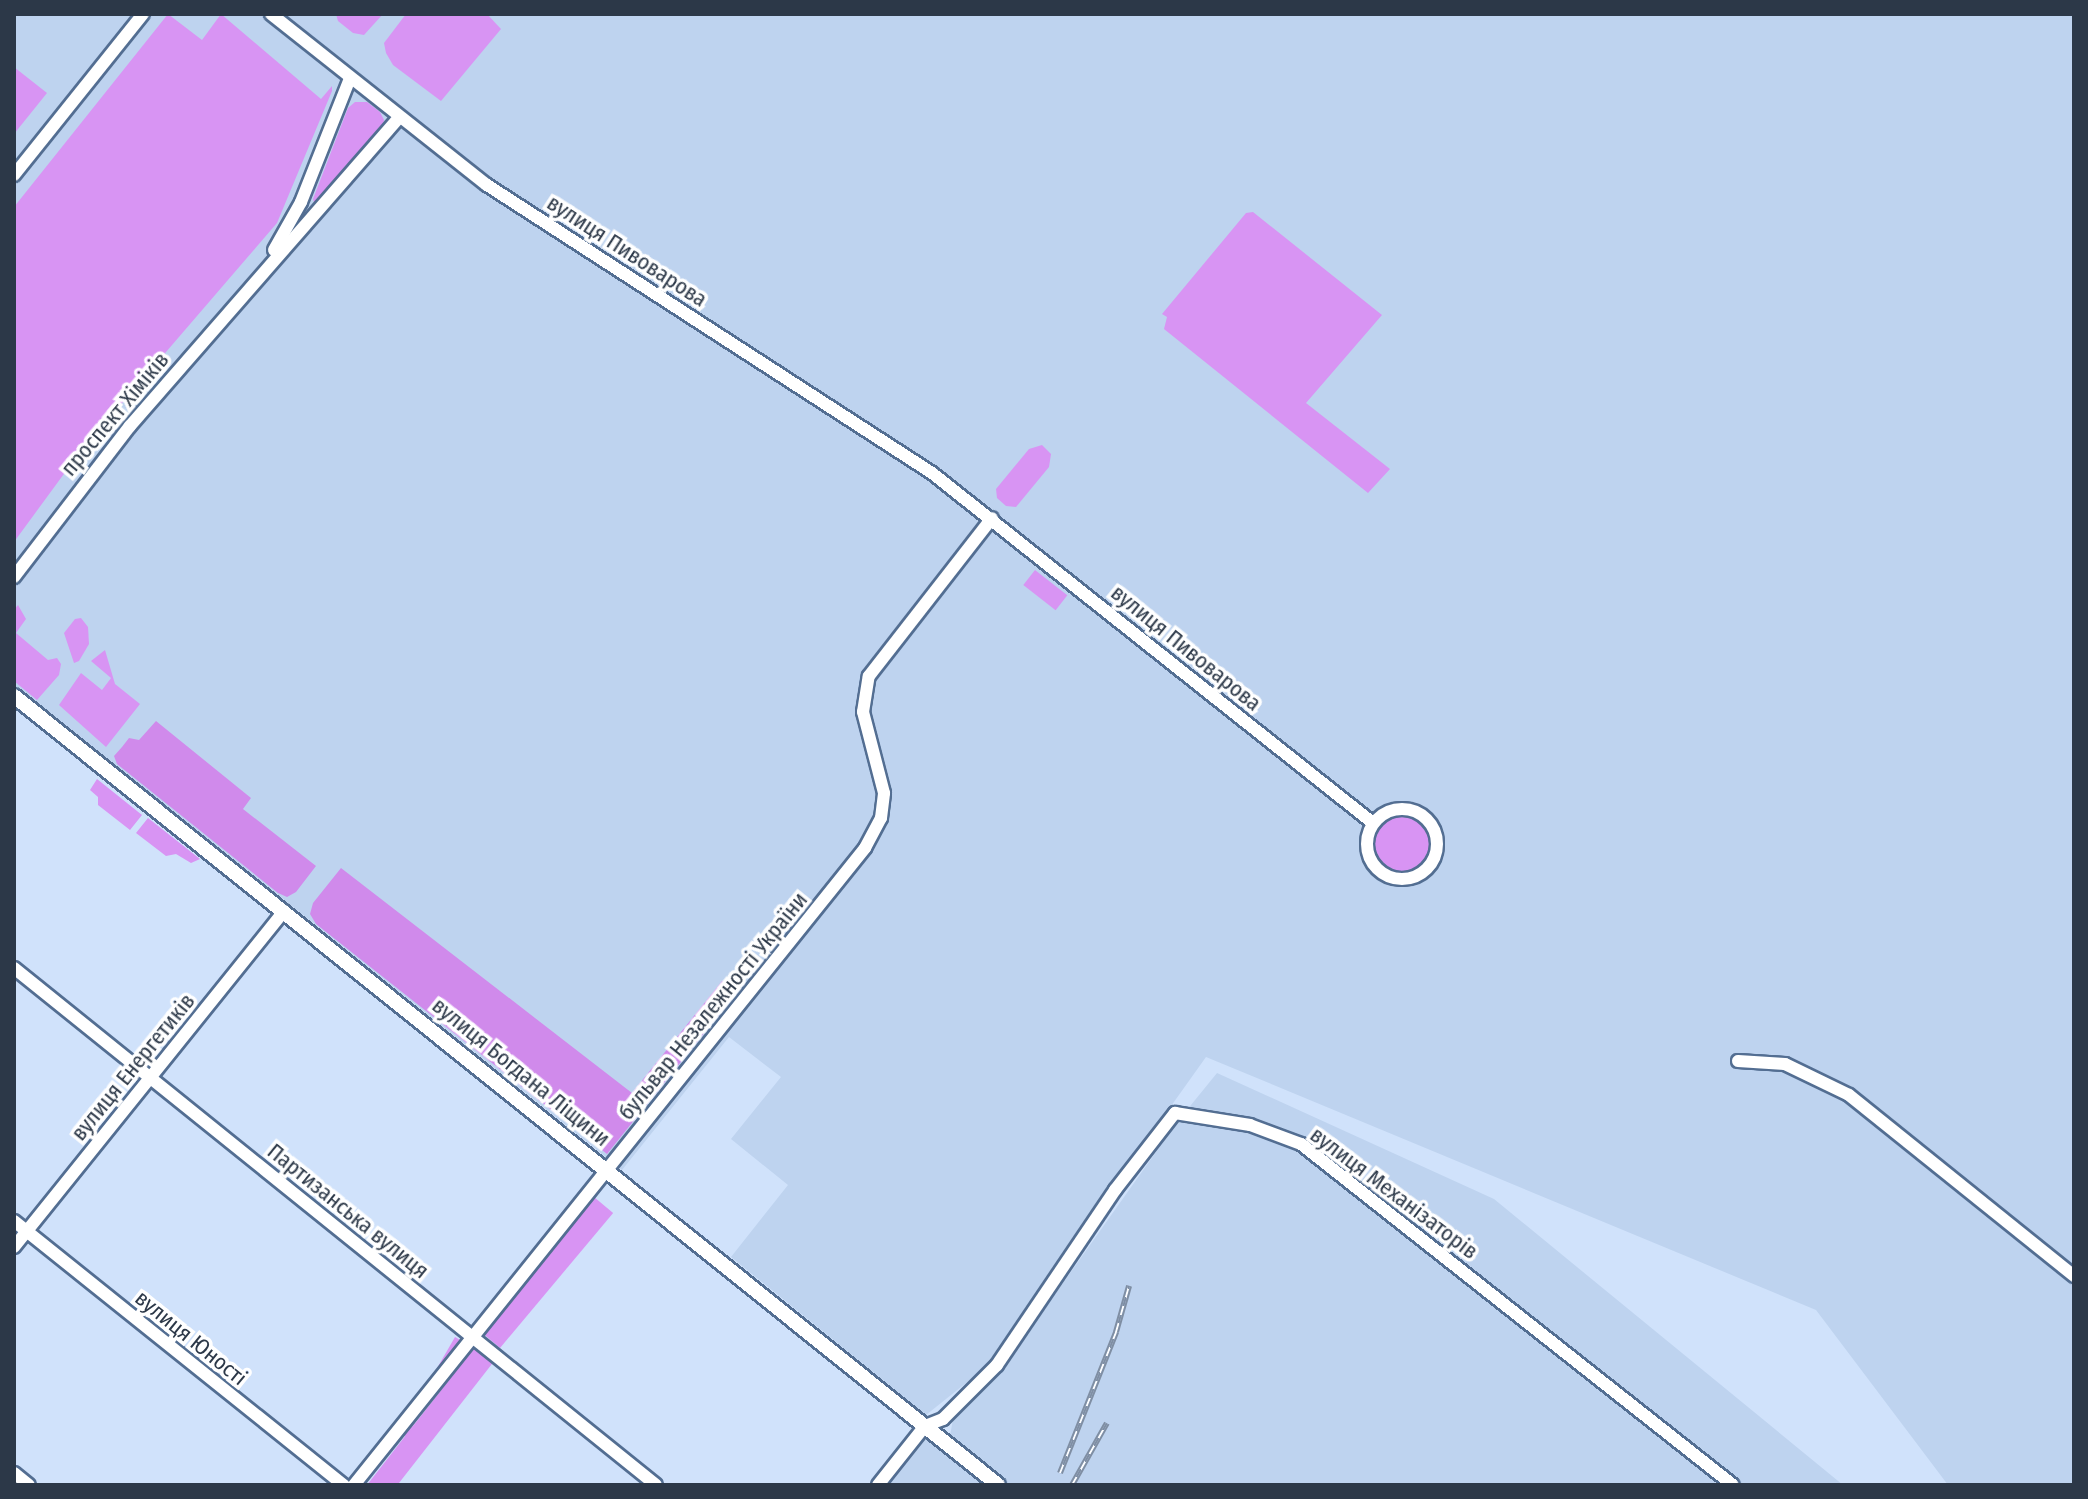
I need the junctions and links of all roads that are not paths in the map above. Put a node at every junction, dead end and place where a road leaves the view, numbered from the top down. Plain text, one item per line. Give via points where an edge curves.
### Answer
1 (143, 14) edge
2 (271, 14) edge
3 (350, 78) junction
4 (399, 118) junction
5 (14, 175) edge
6 (253, 281) junction
7 (992, 518) junction
8 (14, 577) edge
9 (14, 696) edge
10 (1378, 819) junction
11 (284, 911) junction
12 (14, 968) edge
13 (1738, 1061) dead end
14 (151, 1077) junction
15 (607, 1169) junction
16 (14, 1221) edge
17 (27, 1231) junction
18 (14, 1247) edge
19 (2074, 1276) edge
20 (472, 1337) junction
21 (925, 1426) junction
22 (14, 1473) edge
23 (29, 1485) edge
24 (344, 1485) edge
25 (354, 1485) edge
26 (656, 1485) edge
27 (878, 1485) edge
28 (998, 1485) edge
29 (1733, 1485) edge

1 - 5 street
2 - 3 street, вулиця Пивоварова
3 - 4 street, вулиця Пивоварова
3 - 6 street, проспект Хіміків via 301,202
4 - 6 street, проспект Хіміків
4 - 7 street, вулиця Пивоварова via 487,185 881,438
6 - 8 street, проспект Хіміків via 91,473
7 - 10 street, вулиця Пивоварова via 1356,809
7 - 15 street, бульвар Незалежності України via 869,676 863,712 884,793 881,818 865,848
9 - 11 main road, вулиця Богдана Ліщини
10 - 10 street via 1367,841 1376,868 1400,879 1427,869 1437,849 1429,821 1407,809
11 - 14 street, вулиця Енергетиків
11 - 15 main road, вулиця Богдана Ліщини
12 - 14 street, Партизанська вулиця
13 - 19 street via 1785,1064 1849,1095
14 - 17 street, вулиця Енергетиків
14 - 20 street, Партизанська вулиця
15 - 20 street, бульвар Незалежності України
15 - 21 main road, вулиця Богдана Ліщини
16 - 17 street, вулиця Юності
17 - 18 street, вулиця Енергетиків
17 - 24 street, вулиця Юності
20 - 25 street, бульвар Незалежності України
20 - 26 street, Партизанська вулиця
21 - 27 street
21 - 28 main road, вулиця Богдана Ліщини
21 - 29 street, вулиця Механізаторів via 943,1419 997,1365 1115,1190 1175,1113 1250,1125 1301,1144
22 - 23 street

